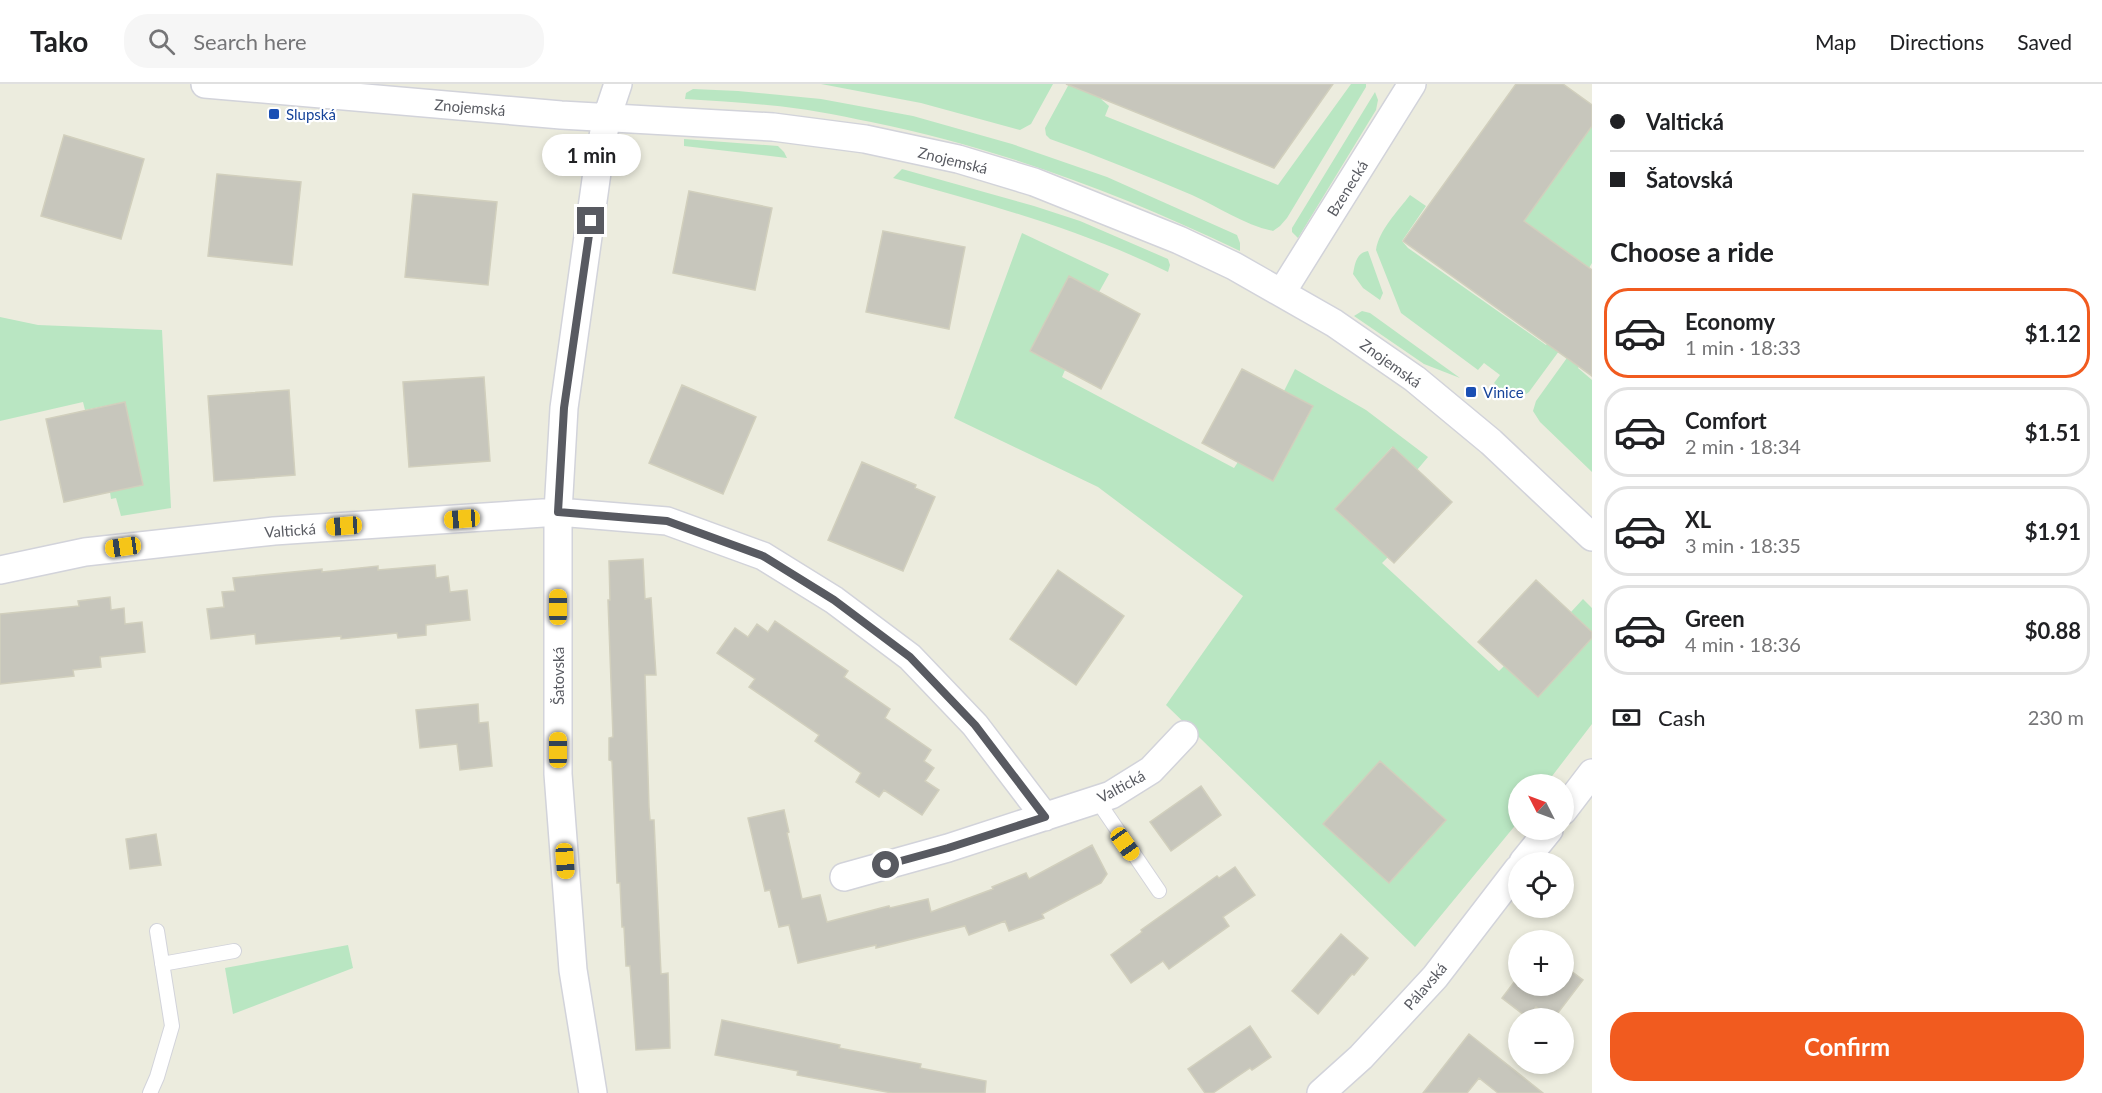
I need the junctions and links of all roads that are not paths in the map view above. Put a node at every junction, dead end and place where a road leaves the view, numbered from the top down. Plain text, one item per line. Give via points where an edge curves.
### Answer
1 (206, 84) edge
2 (618, 84) edge
3 (1412, 84) edge
4 (607, 117) junction
5 (1282, 292) junction
6 (558, 512) junction
7 (1592, 537) edge
8 (0, 570) edge
9 (1184, 735) dead end
10 (1592, 773) edge
11 (1574, 797) edge
12 (1096, 800) junction
13 (1045, 817) junction
14 (1541, 840) edge
15 (1531, 852) edge
16 (844, 877) dead end
17 (1508, 882) edge
18 (1159, 891) dead end
19 (157, 931) dead end
20 (234, 951) dead end
21 (162, 964) junction
22 (150, 1093) edge
23 (593, 1093) edge
24 (1321, 1093) edge

1 - 4 street, Znojemská
2 - 4 street, Šatovská
3 - 5 street, Bzenecká
4 - 5 street, Znojemská via 773,127 865,139 958,159 1034,182 1119,215 1179,240
4 - 6 street, Šatovská via 564,408
5 - 7 street, Znojemská via 1415,379 1491,442
6 - 8 street, Valtická via 181,540 85,552
6 - 13 street, Valtická via 667,521 763,556 834,600 910,657 975,725
6 - 23 street, Šatovská via 558,774 573,970
9 - 12 street, Valtická via 1151,770
10 - 11 street
12 - 13 street, Valtická
12 - 18 lane
13 - 16 street, Valtická
14 - 15 street
17 - 24 street, Pálavská via 1435,977 1361,1057
19 - 21 lane
20 - 21 lane
21 - 22 lane via 172,1026

